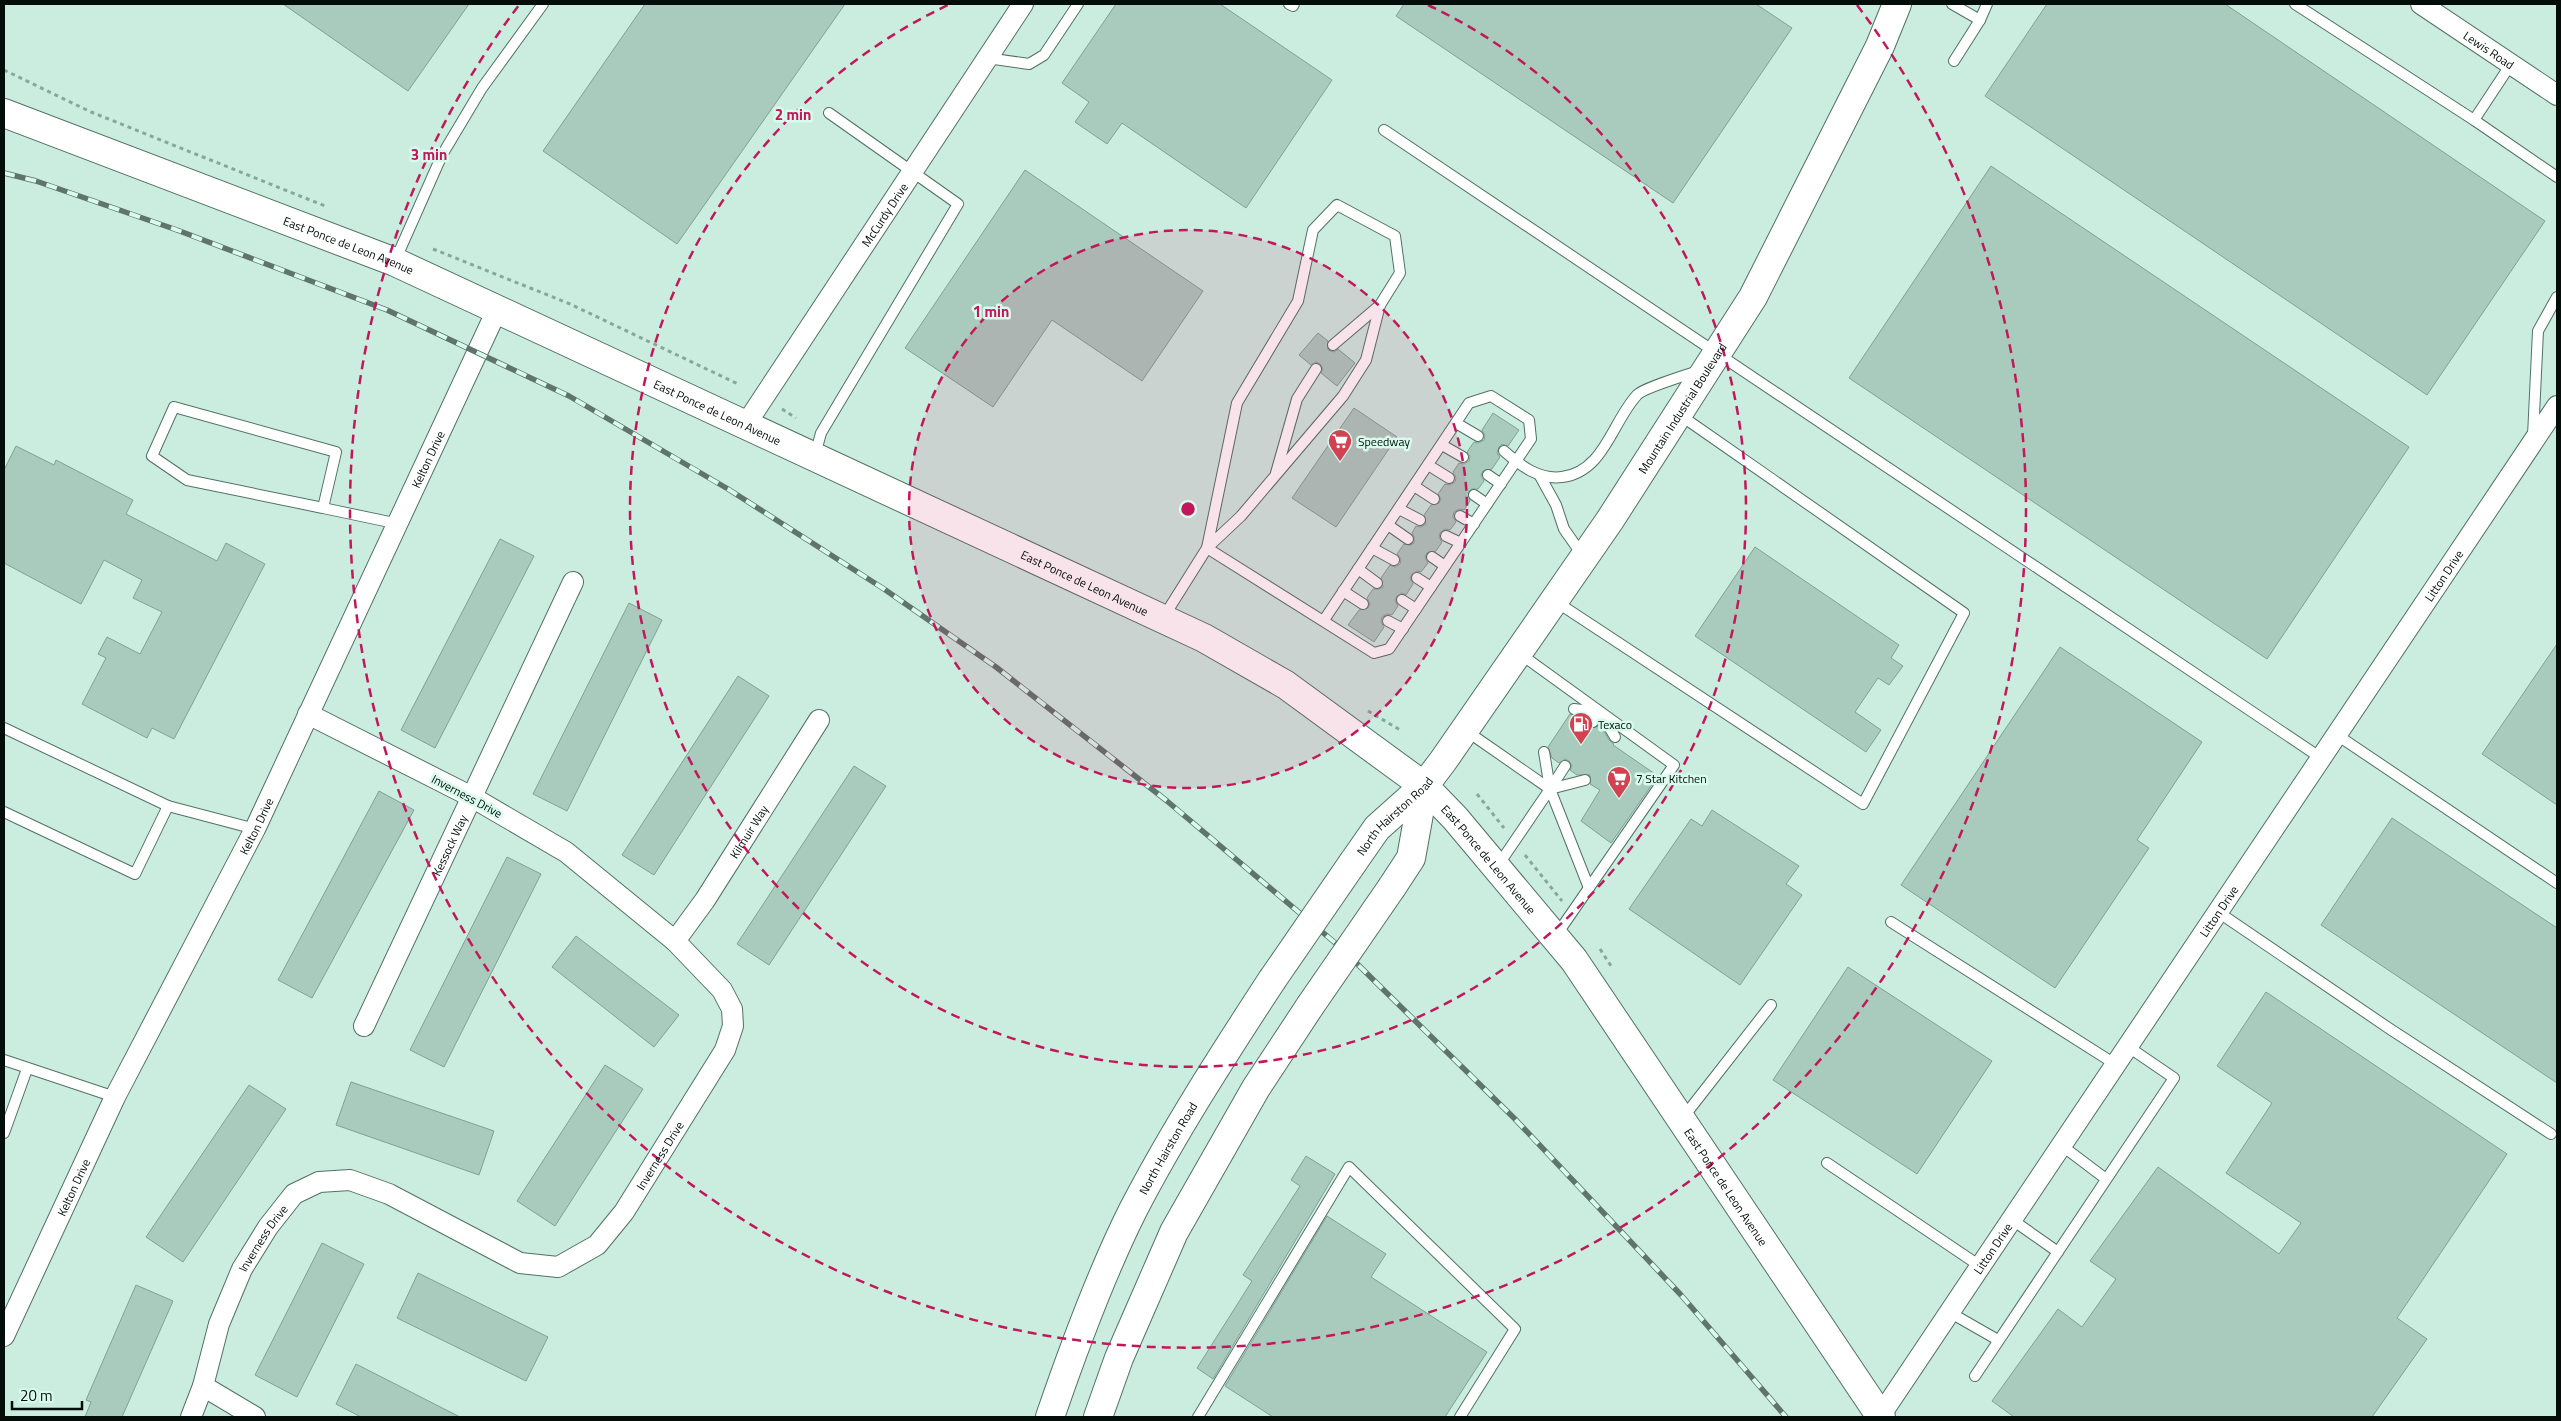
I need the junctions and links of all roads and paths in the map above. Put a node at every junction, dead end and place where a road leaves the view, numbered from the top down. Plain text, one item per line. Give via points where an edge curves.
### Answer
1 (542, 4) edge
2 (1023, 4) edge
3 (1078, 4) edge
4 (1290, 4) edge
5 (1294, 4) edge
6 (1897, 4) edge
7 (1952, 4) edge
8 (1987, 4) edge
9 (2295, 4) edge
10 (2421, 4) edge
11 (1980, 20) junction
12 (987, 58) junction
13 (1954, 61) dead end
14 (2511, 64) junction
15 (2557, 95) edge
16 (4, 113) edge
17 (829, 113) dead end
18 (2474, 120) junction
19 (1384, 130) dead end
20 (911, 172) junction
21 (2557, 177) edge
22 (395, 262) junction
23 (2557, 297) edge
24 (1380, 306) junction
25 (497, 310) junction
26 (1333, 345) dead end
27 (1712, 361) junction
28 (1316, 369) dead end
29 (2557, 406) edge
30 (1678, 414) junction
31 (1456, 423) junction
32 (746, 424) junction
33 (1478, 436) dead end
34 (2532, 444) junction
35 (1442, 445) junction
36 (1504, 451) dead end
37 (815, 456) junction
38 (1463, 457) dead end
39 (1516, 461) junction
40 (1428, 464) junction
41 (1275, 476) junction
42 (1488, 476) dead end
43 (1540, 476) junction
44 (1449, 478) dead end
45 (1501, 484) junction
46 (1414, 486) junction
47 (1474, 495) dead end
48 (1434, 499) dead end
49 (1487, 504) junction
50 (323, 508) junction
51 (1398, 509) junction
52 (1460, 516) dead end
53 (1420, 520) dead end
54 (399, 524) junction
55 (1474, 524) junction
56 (1388, 525) junction
57 (1446, 536) dead end
58 (1408, 539) dead end
59 (1461, 543) junction
60 (1207, 548) junction
61 (1372, 548) junction
62 (1432, 557) dead end
63 (1584, 557) junction
64 (1394, 560) dead end
65 (1445, 566) junction
66 (1358, 569) junction
67 (1417, 578) dead end
68 (573, 582) dead end
69 (1378, 583) dead end
70 (1431, 587) junction
71 (1343, 592) junction
72 (1402, 600) dead end
73 (1554, 601) junction
74 (1363, 604) dead end
75 (1416, 609) junction
76 (1163, 618) junction
77 (1324, 620) junction
78 (1388, 621) dead end
79 (1403, 629) junction
80 (1518, 653) junction
81 (1574, 709) dead end
82 (1600, 712) junction
83 (308, 714) junction
84 (819, 720) dead end
85 (1593, 722) dead end
86 (4, 728) edge
87 (1464, 729) junction
88 (2337, 735) junction
89 (1615, 737) dead end
90 (1544, 752) dead end
91 (2321, 758) junction
92 (1564, 766) dead end
93 (1585, 780) dead end
94 (1424, 786) junction
95 (1550, 789) junction
96 (470, 796) junction
97 (168, 806) junction
98 (4, 812) edge
99 (255, 829) junction
100 (1497, 868) junction
101 (2557, 884) edge
102 (1589, 888) junction
103 (2218, 912) junction
104 (1891, 922) dead end
105 (1555, 937) junction
106 (675, 941) junction
107 (1771, 1005) dead end
108 (364, 1026) dead end
109 (2128, 1046) junction
110 (4, 1060) edge
111 (2115, 1064) junction
112 (27, 1069) junction
113 (115, 1097) junction
114 (1682, 1119) junction
115 (4, 1132) edge
116 (2551, 1134) dead end
117 (2061, 1145) junction
118 (1827, 1164) dead end
119 (2106, 1179) junction
120 (2011, 1219) junction
121 (2058, 1252) junction
122 (1980, 1266) junction
123 (1949, 1312) junction
124 (4, 1336) edge
125 (1998, 1340) junction
126 (1975, 1376) dead end
127 (203, 1386) junction
128 (191, 1417) edge
129 (255, 1417) edge
130 (1050, 1417) edge
131 (1098, 1417) edge
132 (1198, 1417) edge
133 (1460, 1417) edge
134 (1881, 1417) edge

1 - 22 lane via 482,88 442,155
2 - 12 street, McCurdy Drive
3 - 12 lane via 1044,55 1029,64
4 - 5 lane
6 - 27 main road, Mountain Industrial Boulevard via 1880,46 1753,297
7 - 11 lane
8 - 11 lane
9 - 18 lane
10 - 14 street, Lewis Road
11 - 13 lane
12 - 20 street, McCurdy Drive
14 - 15 street, Lewis Road
14 - 18 lane
16 - 22 main road, East Ponce de Leon Avenue
17 - 20 lane
18 - 21 lane
19 - 27 lane
20 - 32 street, McCurdy Drive
20 - 37 lane via 958,204 821,433
22 - 25 main road, East Ponce de Leon Avenue
23 - 34 lane via 2538,331
24 - 26 lane
24 - 41 lane via 1366,360 1343,396
24 - 60 lane via 1400,273 1395,236 1338,205 1313,230 1298,301 1237,403
25 - 32 main road, East Ponce de Leon Avenue
25 - 54 street, Kelton Drive
27 - 30 main road, Mountain Industrial Boulevard
27 - 43 lane via 1638,394 1599,454 1583,471 1559,477
27 - 91 lane
28 - 41 lane via 1297,399
29 - 34 street, Litton Drive
30 - 63 main road, Mountain Industrial Boulevard
30 - 73 lane via 1964,613 1863,804
31 - 33 lane
31 - 35 lane
31 - 39 lane via 1469,403 1492,396 1529,420 1531,439
32 - 37 main road, East Ponce de Leon Avenue
34 - 88 street, Litton Drive
35 - 38 lane
35 - 40 lane
36 - 39 lane
37 - 76 main road, East Ponce de Leon Avenue
39 - 43 lane
39 - 45 lane
40 - 44 lane
40 - 46 lane
41 - 60 lane via 1241,516
42 - 45 lane
43 - 63 lane via 1556,505 1564,530
45 - 49 lane
46 - 48 lane
46 - 51 lane
47 - 49 lane
49 - 55 lane
50 - 50 lane via 336,452 174,407 152,456 187,480
50 - 54 lane
51 - 53 lane
51 - 56 lane
52 - 55 lane
54 - 83 street, Kelton Drive
55 - 59 lane
56 - 58 lane
56 - 61 lane
57 - 59 lane
59 - 65 lane
60 - 76 lane
60 - 77 lane
61 - 64 lane
61 - 66 lane
62 - 65 lane
63 - 73 main road, Mountain Industrial Boulevard
65 - 70 lane
66 - 69 lane
66 - 71 lane
67 - 70 lane
68 - 96 street, Kessock Way
70 - 75 lane
71 - 74 lane
71 - 77 lane
72 - 75 lane
73 - 80 main road, Mountain Industrial Boulevard
75 - 79 lane
76 - 94 main road, East Ponce de Leon Avenue via 1286,685
77 - 79 lane via 1374,653 1389,649
78 - 79 lane
80 - 82 lane
80 - 87 main road, Mountain Industrial Boulevard
81 - 82 lane
82 - 85 lane
82 - 89 lane
82 - 102 lane via 1674,765
83 - 96 street, Inverness Drive
83 - 99 street, Kelton Drive
84 - 106 street, Kilmuir Way via 705,900
86 - 97 lane
87 - 94 main road, Mountain Industrial Boulevard
87 - 95 lane
88 - 91 street, Litton Drive
88 - 101 lane
90 - 95 lane
91 - 103 street, Litton Drive
92 - 95 lane
93 - 95 lane
94 - 100 main road, East Ponce de Leon Avenue
94 - 130 main road, North Hairston Road, bridge via 1377,828 1217,1064 1133,1211 1076,1342
94 - 131 main road, North Hairston Road, bridge via 1411,858 1256,1088 1174,1232 1118,1358
95 - 100 lane
95 - 102 lane
96 - 106 street, Inverness Drive via 566,852
96 - 108 street, Kessock Way
97 - 98 lane via 135,874
97 - 99 lane
99 - 113 street, Kelton Drive
100 - 105 main road, East Ponce de Leon Avenue
102 - 105 lane
103 - 109 street, Litton Drive
103 - 116 lane
104 - 111 lane
105 - 114 main road, East Ponce de Leon Avenue
106 - 127 street, Inverness Drive via 722,990 732,1009 733,1026 720,1058 624,1212 597,1245 558,1267 520,1262 389,1194 350,1180 319,1182 294,1194 268,1227 242,1269 219,1324
107 - 114 lane
109 - 111 street, Litton Drive
109 - 119 lane via 2174,1078
110 - 112 lane
111 - 117 street, Litton Drive
112 - 113 lane
112 - 115 lane
113 - 124 street, Kelton Drive
114 - 134 main road, East Ponce de Leon Avenue
117 - 119 lane
117 - 120 street, Litton Drive
118 - 122 lane
119 - 121 lane
120 - 121 lane
120 - 122 street, Litton Drive
121 - 125 lane
122 - 123 street, Litton Drive
123 - 125 lane
123 - 134 street, Litton Drive
125 - 126 lane
127 - 128 street, Inverness Drive
127 - 129 street
132 - 133 lane via 1348,1167 1514,1329

